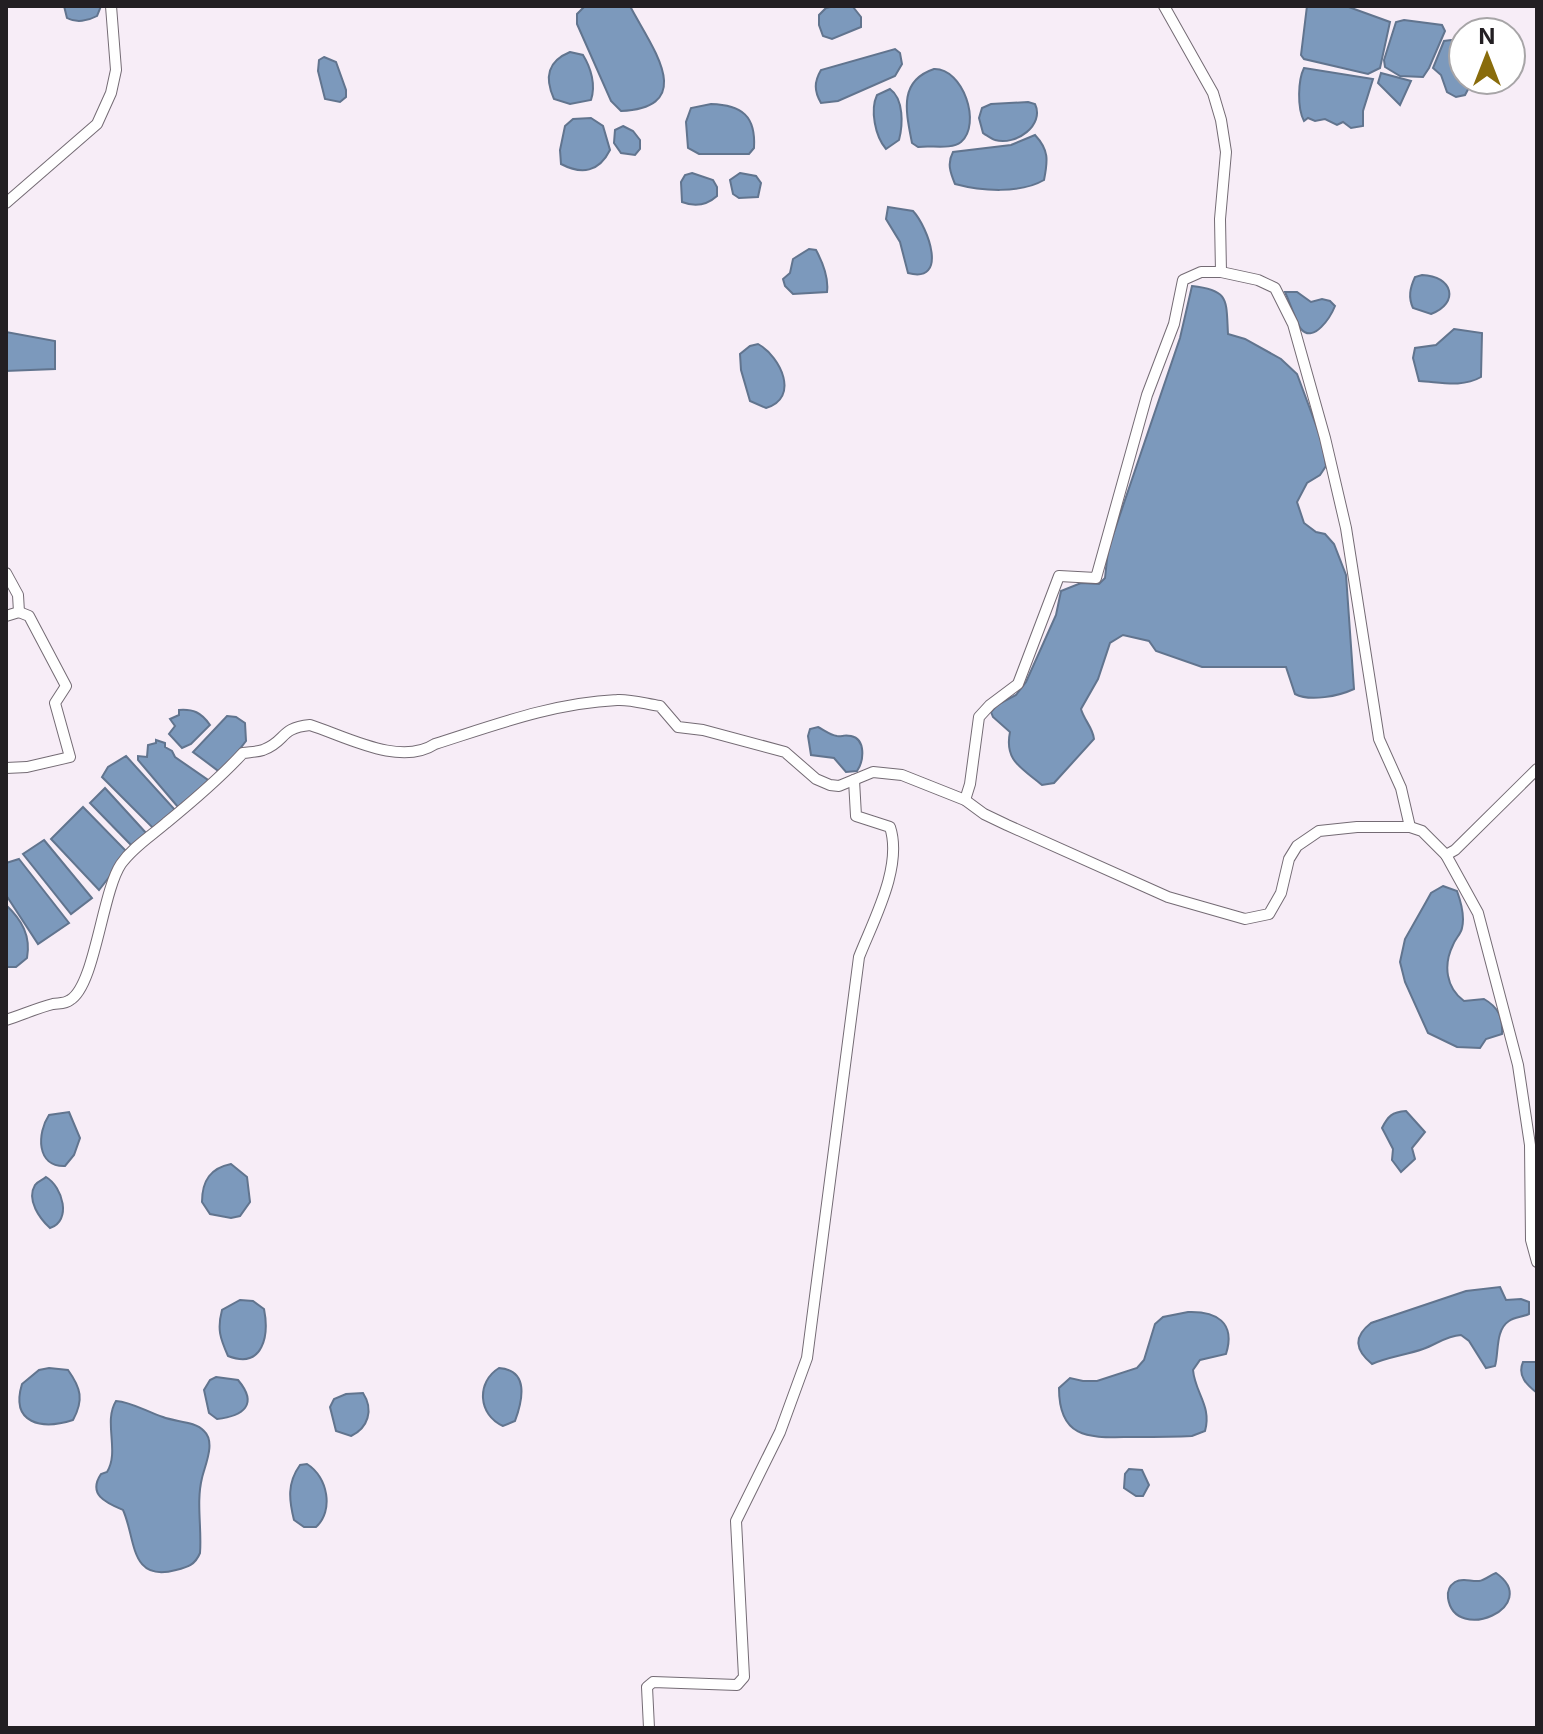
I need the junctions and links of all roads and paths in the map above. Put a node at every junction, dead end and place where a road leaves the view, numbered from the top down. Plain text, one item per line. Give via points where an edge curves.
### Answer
1 (111, 6) edge
2 (1164, 6) edge
3 (6, 203) edge
4 (1221, 272) junction
5 (6, 573) edge
6 (19, 612) junction
7 (6, 616) edge
8 (6, 768) edge
9 (1537, 769) edge
10 (854, 780) junction
11 (965, 800) junction
12 (1410, 827) junction
13 (1446, 855) junction
14 (6, 1020) edge
15 (1537, 1262) edge
16 (649, 1728) edge

1 - 3 street via 116,70 97,124
2 - 4 street via 1213,93 1221,120 1226,152
4 - 11 street via 1201,272 1183,280 1096,578 1059,576 1018,684 979,717
4 - 12 street via 1275,288 1293,324 1346,528 1379,739 1401,788
5 - 6 street via 18,595
6 - 7 street
6 - 8 street via 29,616 66,686 55,703 70,757
9 - 13 street
10 - 11 street via 873,772 902,775
10 - 14 street via 830,785 785,752 678,727 660,706 619,700 530,712 424,751 379,748 310,725 290,728 262,751 243,753 121,865 76,996
10 - 16 street via 856,816 890,827 888,881 859,957 807,1358 780,1432 736,1521 744,1677 737,1685 653,1682 647,1687
11 - 12 street via 984,814 1168,897 1245,919 1269,914 1281,893 1289,859 1305,838 1357,827
12 - 13 street via 1422,831
13 - 15 street via 1478,913 1518,1065 1530,1145 1531,1240

